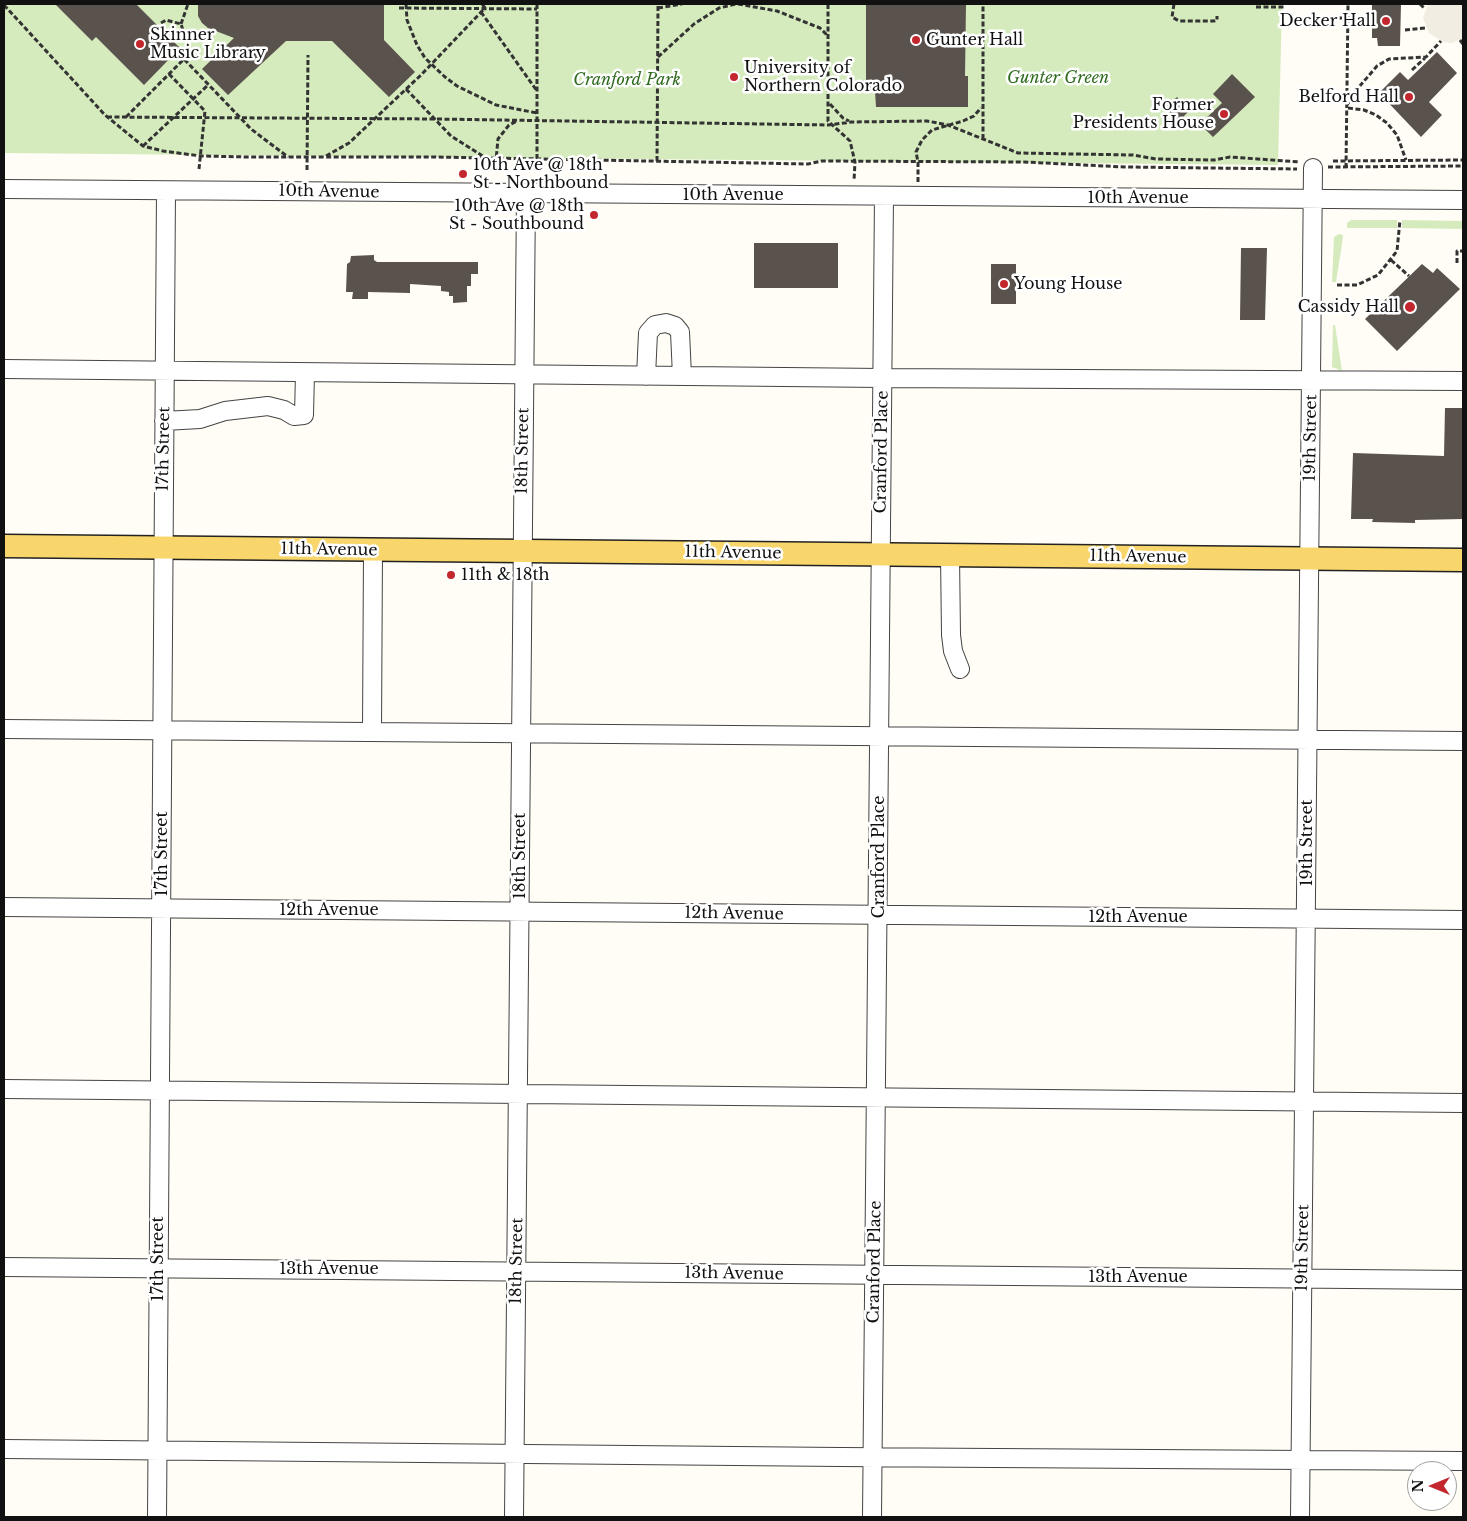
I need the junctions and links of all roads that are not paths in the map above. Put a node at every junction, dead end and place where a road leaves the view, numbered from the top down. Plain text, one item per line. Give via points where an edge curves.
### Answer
1 (1309, 166) road end
2 (4, 189) edge
3 (166, 191) junction
4 (526, 194) junction
5 (884, 196) junction
6 (1312, 199) junction
7 (1463, 200) edge
8 (4, 369) edge
9 (164, 370) junction
10 (305, 373) junction
11 (524, 374) junction
12 (646, 376) junction
13 (682, 376) junction
14 (882, 378) junction
15 (1312, 380) junction
16 (1463, 381) edge
17 (164, 421) junction
18 (4, 546) edge
19 (163, 548) junction
20 (373, 550) junction
21 (522, 551) junction
22 (881, 555) junction
23 (950, 555) junction
24 (1309, 559) junction
25 (1463, 560) edge
26 (960, 669) dead end
27 (4, 729) edge
28 (162, 730) junction
29 (372, 732) junction
30 (521, 733) junction
31 (880, 738) junction
32 (1308, 739) junction
33 (1463, 740) edge
34 (4, 907) edge
35 (162, 908) junction
36 (520, 911) junction
37 (878, 915) junction
38 (1306, 919) junction
39 (1463, 920) edge
40 (4, 1089) edge
41 (160, 1090) junction
42 (518, 1093) junction
43 (877, 1097) junction
44 (1304, 1101) junction
45 (1463, 1103) edge
46 (4, 1267) edge
47 (158, 1268) junction
48 (517, 1270) junction
49 (876, 1276) junction
50 (1303, 1278) junction
51 (1463, 1280) edge
52 (4, 1449) edge
53 (157, 1451) junction
54 (514, 1454) junction
55 (873, 1458) junction
56 (1300, 1461) junction
57 (1463, 1461) edge
58 (156, 1517) edge
59 (514, 1517) edge
60 (872, 1517) edge
61 (1300, 1517) edge

1 - 6 street, 19th Street
2 - 3 street, 10th Avenue
3 - 4 street, 10th Avenue
3 - 9 street, 17th Street
4 - 5 street, 10th Avenue
4 - 11 street, 18th Street
5 - 6 street, 10th Avenue
5 - 14 street, Cranford Place
6 - 7 street, 10th Avenue
6 - 15 street, 19th Street
8 - 9 street
9 - 10 street
9 - 17 street, 17th Street
10 - 11 street
10 - 17 street via 304,415 294,416 268,406 225,411 200,419
11 - 12 street
11 - 21 street, 18th Street
12 - 13 street
12 - 13 street via 648,333 655,325 666,323 680,332
13 - 14 street
14 - 15 street
14 - 22 street, Cranford Place
15 - 16 street
15 - 24 street, 19th Street
17 - 19 street, 17th Street
18 - 19 main road, 11th Avenue
19 - 20 main road, 11th Avenue
19 - 28 street, 17th Street
20 - 21 main road, 11th Avenue
20 - 29 street
21 - 22 main road, 11th Avenue
21 - 30 street, 18th Street
22 - 23 main road, 11th Avenue
22 - 31 street, Cranford Place
23 - 24 main road, 11th Avenue
23 - 26 street via 951,635
24 - 25 main road, 11th Avenue
24 - 32 street, 19th Street
27 - 28 street
28 - 29 street
28 - 35 street, 17th Street
29 - 30 street
30 - 31 street
30 - 36 street, 18th Street
31 - 32 street
31 - 37 street, Cranford Place
32 - 33 street
32 - 38 street, 19th Street
34 - 35 street, 12th Avenue
35 - 36 street, 12th Avenue
35 - 41 street, 17th Street
36 - 37 street, 12th Avenue
36 - 42 street, 18th Street
37 - 38 street, 12th Avenue
37 - 43 street, Cranford Place
38 - 39 street, 12th Avenue
38 - 44 street, 19th Street
40 - 41 street
41 - 42 street
41 - 47 street, 17th Street
42 - 43 street
42 - 48 street, 18th Street
43 - 44 street
43 - 49 street, Cranford Place
44 - 45 street
44 - 50 street, 19th Street
46 - 47 street, 13th Avenue
47 - 48 street, 13th Avenue
47 - 53 street, 17th Street
48 - 49 street, 13th Avenue
48 - 54 street, 18th Street
49 - 50 street, 13th Avenue
49 - 55 street, Cranford Place
50 - 51 street, 13th Avenue
50 - 56 street, 19th Street
52 - 53 street
53 - 54 street
53 - 58 street, 17th Street
54 - 55 street
54 - 59 street, 18th Street
55 - 56 street
55 - 60 street, Cranford Place
56 - 57 street
56 - 61 street, 19th Street

